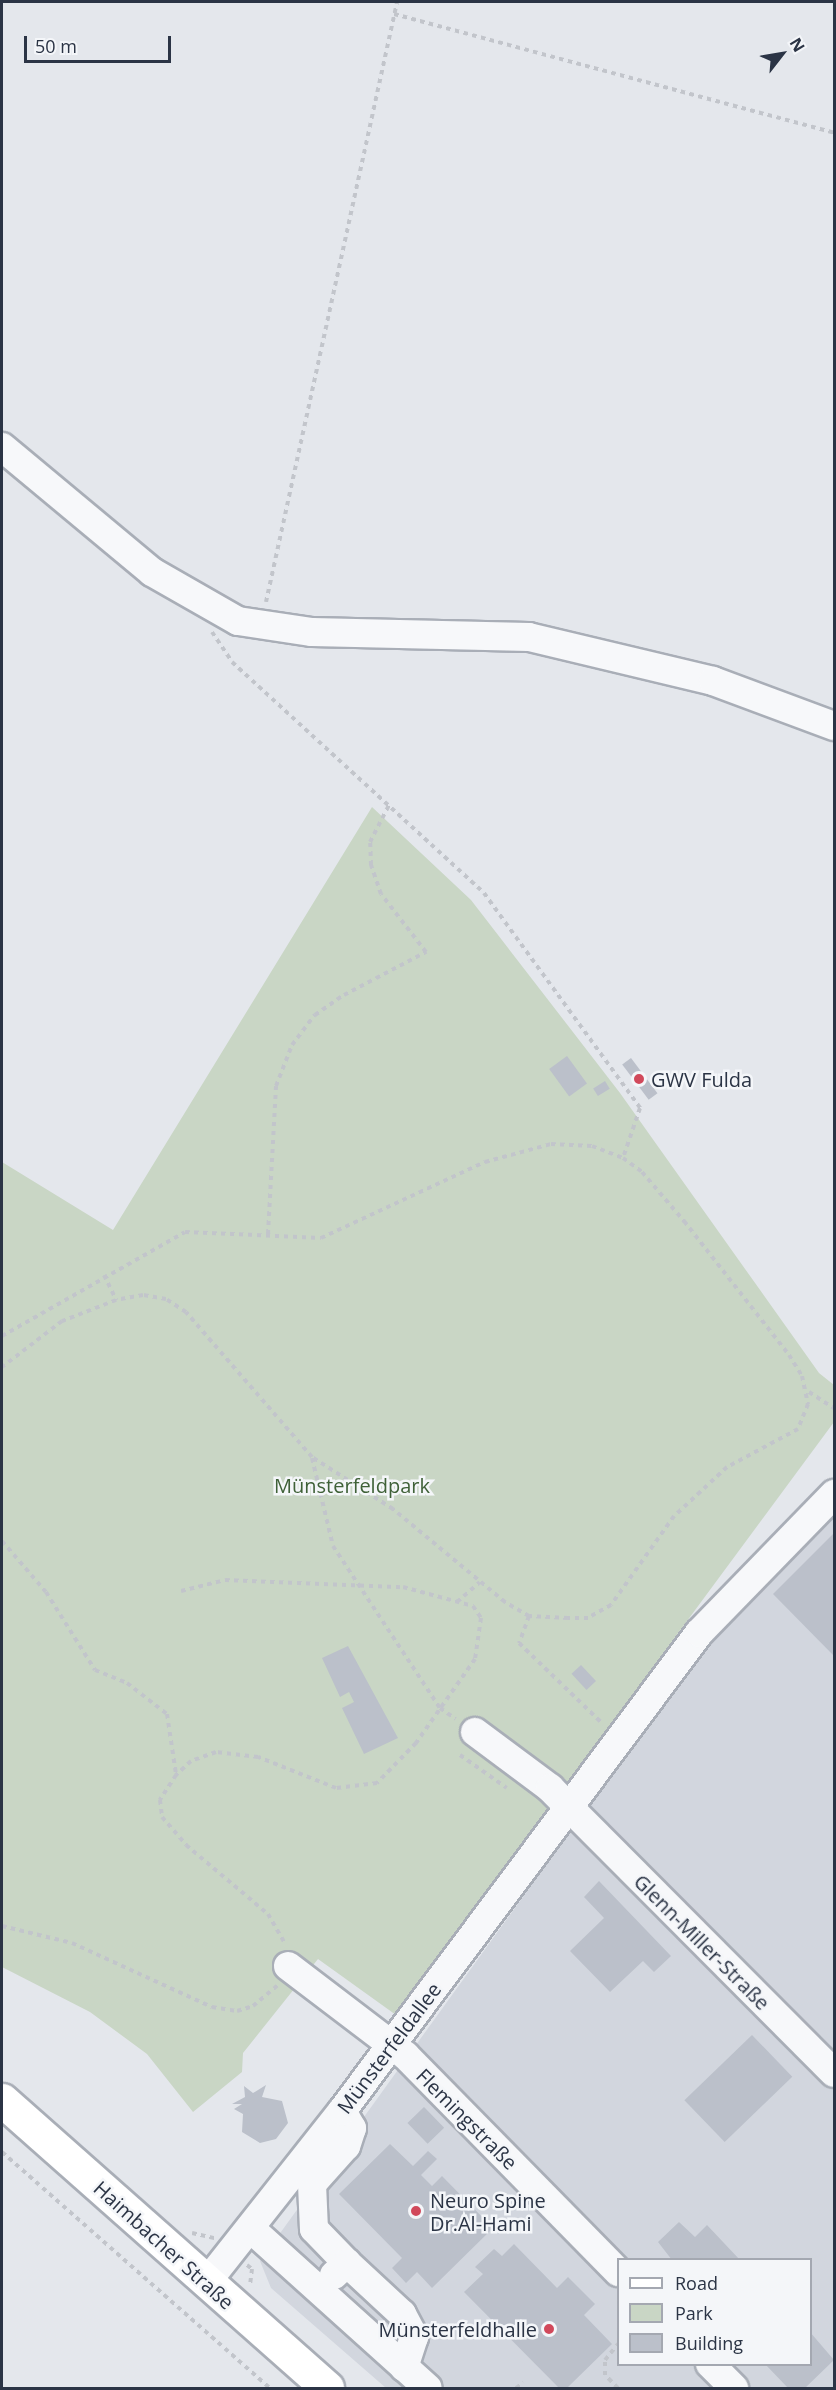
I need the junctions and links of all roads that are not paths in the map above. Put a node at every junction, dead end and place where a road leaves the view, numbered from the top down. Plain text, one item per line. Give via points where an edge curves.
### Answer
1 (2, 447) edge
2 (834, 726) edge
3 (834, 1494) edge
4 (468, 1744) road end
5 (569, 1810) junction
6 (288, 1965) road end
7 (391, 2043) junction
8 (834, 2073) edge
9 (2, 2100) edge
10 (342, 2111) junction
11 (250, 2228) junction
12 (347, 2263) junction
13 (617, 2271) edge
14 (206, 2283) junction
15 (319, 2289) junction
16 (712, 2366) edge
17 (404, 2367) junction
18 (327, 2388) edge
19 (428, 2388) edge
20 (734, 2388) edge

1 - 2 street via 114,543 211,610 260,627 529,637 713,681
3 - 5 street, Münsterfeldallee via 699,1633
4 - 5 street, Glenn-Miller-Straße via 550,1788
5 - 7 street, Münsterfeldallee
5 - 8 street, Glenn-Miller-Straße
6 - 7 street, Flemingstraße
7 - 10 street, Münsterfeldallee
7 - 13 street, Flemingstraße
9 - 14 main road, Haimbacher Straße
10 - 11 street, Münsterfeldallee
10 - 12 street via 352,2128 346,2146 312,2184 314,2229
11 - 14 street, Münsterfeldallee
11 - 15 street
12 - 15 street
12 - 17 street via 402,2314 414,2337
14 - 18 main road, Haimbacher Straße
15 - 17 street
16 - 20 street
17 - 19 street

